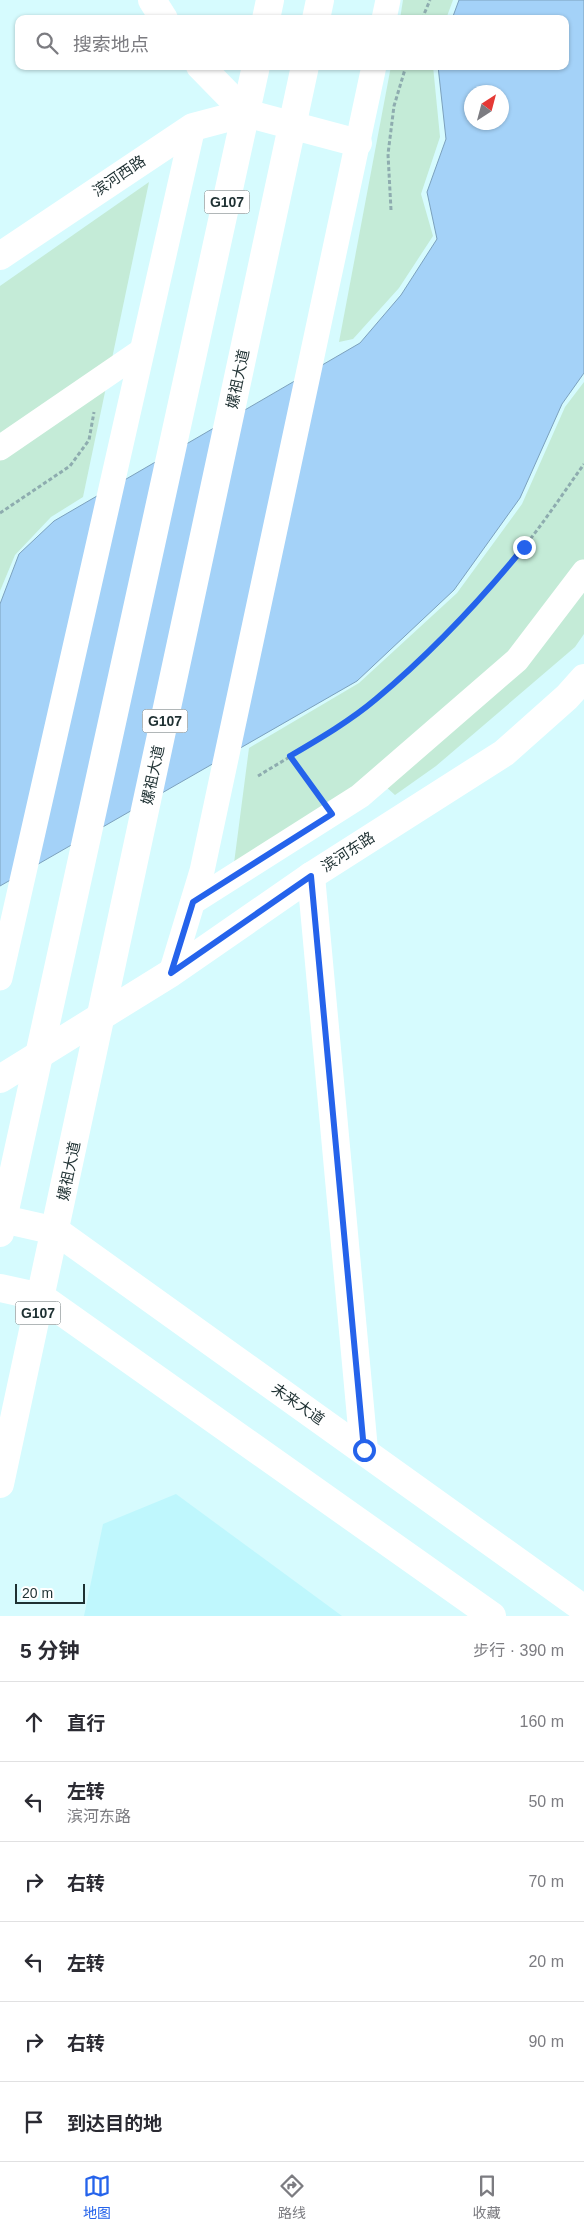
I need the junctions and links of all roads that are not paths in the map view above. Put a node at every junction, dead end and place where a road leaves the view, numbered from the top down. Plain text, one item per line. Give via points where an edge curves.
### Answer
1 (152, 0) edge
2 (270, 0) edge
3 (320, 0) edge
4 (388, 0) edge
5 (161, 15) edge
6 (267, 15) edge
7 (317, 15) edge
8 (385, 15) edge
9 (204, 70) edge
10 (255, 70) edge
11 (304, 70) edge
12 (373, 70) edge
13 (246, 113) junction
14 (292, 126) junction
15 (193, 127) junction
16 (358, 144) junction
17 (0, 256) edge
18 (138, 364) junction
19 (0, 448) edge
20 (584, 572) edge
21 (584, 678) edge
22 (311, 876) junction
23 (193, 902) junction
24 (171, 973) junction
25 (0, 978) edge
26 (0, 1079) edge
27 (4, 1186) edge
28 (2, 1226) edge
29 (56, 1231) junction
30 (0, 1288) edge
31 (41, 1297) junction
32 (364, 1450) junction
33 (0, 1484) edge
34 (584, 1609) edge
35 (492, 1616) edge

1 - 5 main road
2 - 6 main road
3 - 7 main road
4 - 8 street
9 - 13 main road
10 - 13 main road, G107
11 - 14 main road, 嫘祖大道 / G107
12 - 16 street
13 - 14 main road
13 - 15 main road, 滨河西路
13 - 27 main road, G107 via 23,1125
14 - 16 main road
14 - 29 main road, 嫘祖大道 / G107
15 - 17 main road, 滨河西路
15 - 18 street
16 - 23 street
18 - 19 street
18 - 25 street
20 - 23 street via 517,660 360,796
21 - 22 main road, 滨河东路 via 504,752
22 - 24 main road, 滨河东路
22 - 32 main road
23 - 24 street
24 - 26 main road, 滨河东路
27 - 28 main road, G107
28 - 29 main road, 未来大道
29 - 31 main road, 嫘祖大道 / G107
29 - 32 main road, 未来大道
30 - 31 main road
31 - 33 main road, 嫘祖大道 / G107
31 - 35 main road
32 - 34 main road, 未来大道

